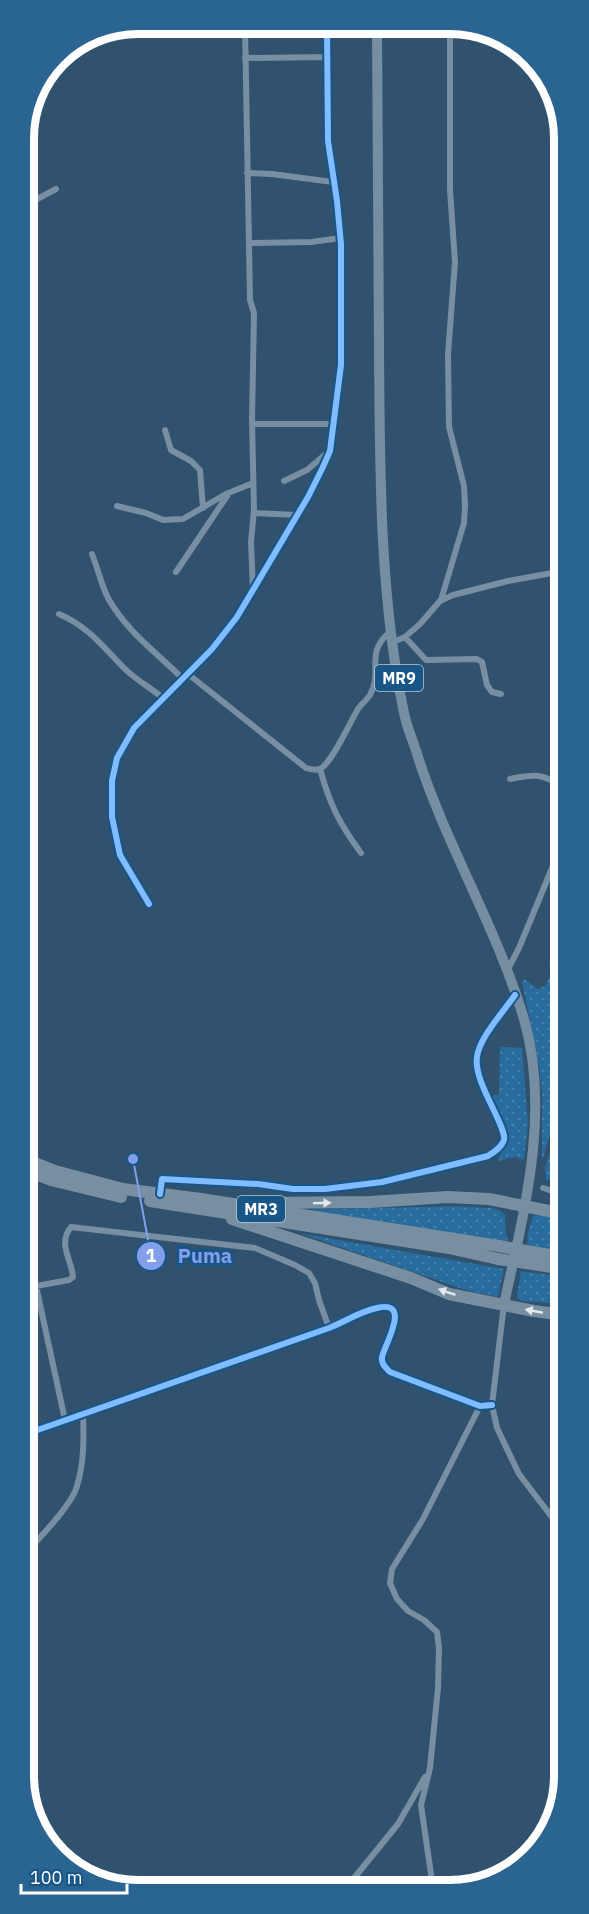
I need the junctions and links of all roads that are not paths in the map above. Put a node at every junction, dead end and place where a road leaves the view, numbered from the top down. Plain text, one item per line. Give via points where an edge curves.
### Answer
1 (245, 34) edge
2 (327, 34) edge
3 (377, 34) edge
4 (450, 34) edge
5 (327, 57) junction
6 (245, 58) junction
7 (247, 173) junction
8 (333, 182) junction
9 (56, 189) dead end
10 (35, 200) edge
11 (341, 238) junction
12 (250, 243) junction
13 (252, 424) junction
14 (333, 424) junction
15 (165, 430) dead end
16 (330, 451) junction
17 (284, 481) dead end
18 (253, 483) junction
19 (229, 493) junction
20 (117, 506) dead end
21 (203, 508) junction
22 (254, 513) junction
23 (297, 515) junction
24 (93, 554) dead end
25 (176, 572) dead end
26 (555, 573) edge
27 (253, 592) junction
28 (441, 600) junction
29 (59, 614) dead end
30 (392, 636) junction
31 (405, 637) junction
32 (186, 676) junction
33 (501, 694) dead end
34 (163, 698) junction
35 (320, 769) junction
36 (510, 779) dead end
37 (555, 782) edge
38 (361, 852) dead end
39 (555, 864) edge
40 (149, 904) dead end
41 (507, 971) junction
42 (515, 994) junction
43 (34, 1163) edge
44 (34, 1174) edge
45 (200, 1182) junction
46 (543, 1188) dead end
47 (554, 1192) edge
48 (160, 1194) junction
49 (200, 1203) junction
50 (526, 1205) junction
51 (554, 1212) edge
52 (554, 1258) edge
53 (535, 1259) junction
54 (554, 1266) edge
55 (504, 1304) junction
56 (554, 1314) edge
57 (329, 1328) junction
58 (492, 1405) junction
59 (480, 1406) junction
60 (83, 1415) junction
61 (65, 1420) junction
62 (34, 1431) edge
63 (554, 1518) edge
64 (34, 1544) edge
65 (429, 1768) junction
66 (352, 1880) edge
67 (432, 1880) edge

1 - 6 street
2 - 5 street
3 - 30 main road, MR9 via 380,493 385,591
4 - 28 street via 450,190 455,262 448,354 449,427 465,506 464,523
5 - 6 street
5 - 8 street via 328,141
6 - 7 street
7 - 8 street
7 - 12 street
8 - 11 street
9 - 10 street
11 - 12 street
11 - 14 street via 341,365
12 - 13 street via 250,300 254,313
13 - 14 street
13 - 18 street
14 - 16 street
15 - 21 street via 171,450 200,470
16 - 17 street via 308,470
16 - 23 street
18 - 19 street
18 - 22 street
19 - 21 street
19 - 25 street
20 - 21 street via 170,520 183,519
22 - 23 street
22 - 27 street via 250,542
23 - 27 street
24 - 32 street via 107,595 120,616 140,641
26 - 28 street
27 - 32 street via 237,617
28 - 31 street
29 - 34 street via 81,625 126,670
30 - 31 street
30 - 35 street via 381,639 377,647 375,679 369,697
30 - 41 main road, MR9 via 405,716 431,796
31 - 33 street via 426,660 477,658 492,692
32 - 34 street
32 - 35 street via 306,768
34 - 40 street via 134,728 117,758 112,781 111,818 120,855
35 - 38 street via 341,825
36 - 37 street via 534,774
39 - 41 street
41 - 42 main road, MR9
42 - 45 street via 480,1046 476,1059 505,1139 488,1156 382,1182 325,1189
42 - 50 main road, MR9 via 533,1068 535,1122
43 - 48 highway, MR3 via 123,1189
44 - 49 highway, MR3 via 122,1197
45 - 48 street via 162,1179
45 - 49 street
46 - 47 street
48 - 49 highway, MR3
49 -> 50 highway via 370,1202 448,1197
49 - 53 highway, MR3, bridge
55 -> 49 highway via 449,1294
50 - 51 highway
50 - 55 main road, MR9
52 - 53 highway, MR3
53 - 54 highway, MR3
56 -> 55 highway
55 - 58 street
57 - 59 street via 378,1307 390,1309 396,1322 382,1357 383,1365 390,1372
57 - 60 street
57 - 61 street via 309,1273 255,1248 71,1227 64,1250 73,1277 36,1286
58 - 59 street
58 - 63 street via 497,1428 519,1474
59 - 65 street via 423,1519 392,1569 390,1583 408,1611 437,1632 438,1688
60 - 61 street
60 - 64 street via 84,1451 77,1488
61 - 62 street
65 - 66 street via 398,1824
65 - 67 street via 421,1805

